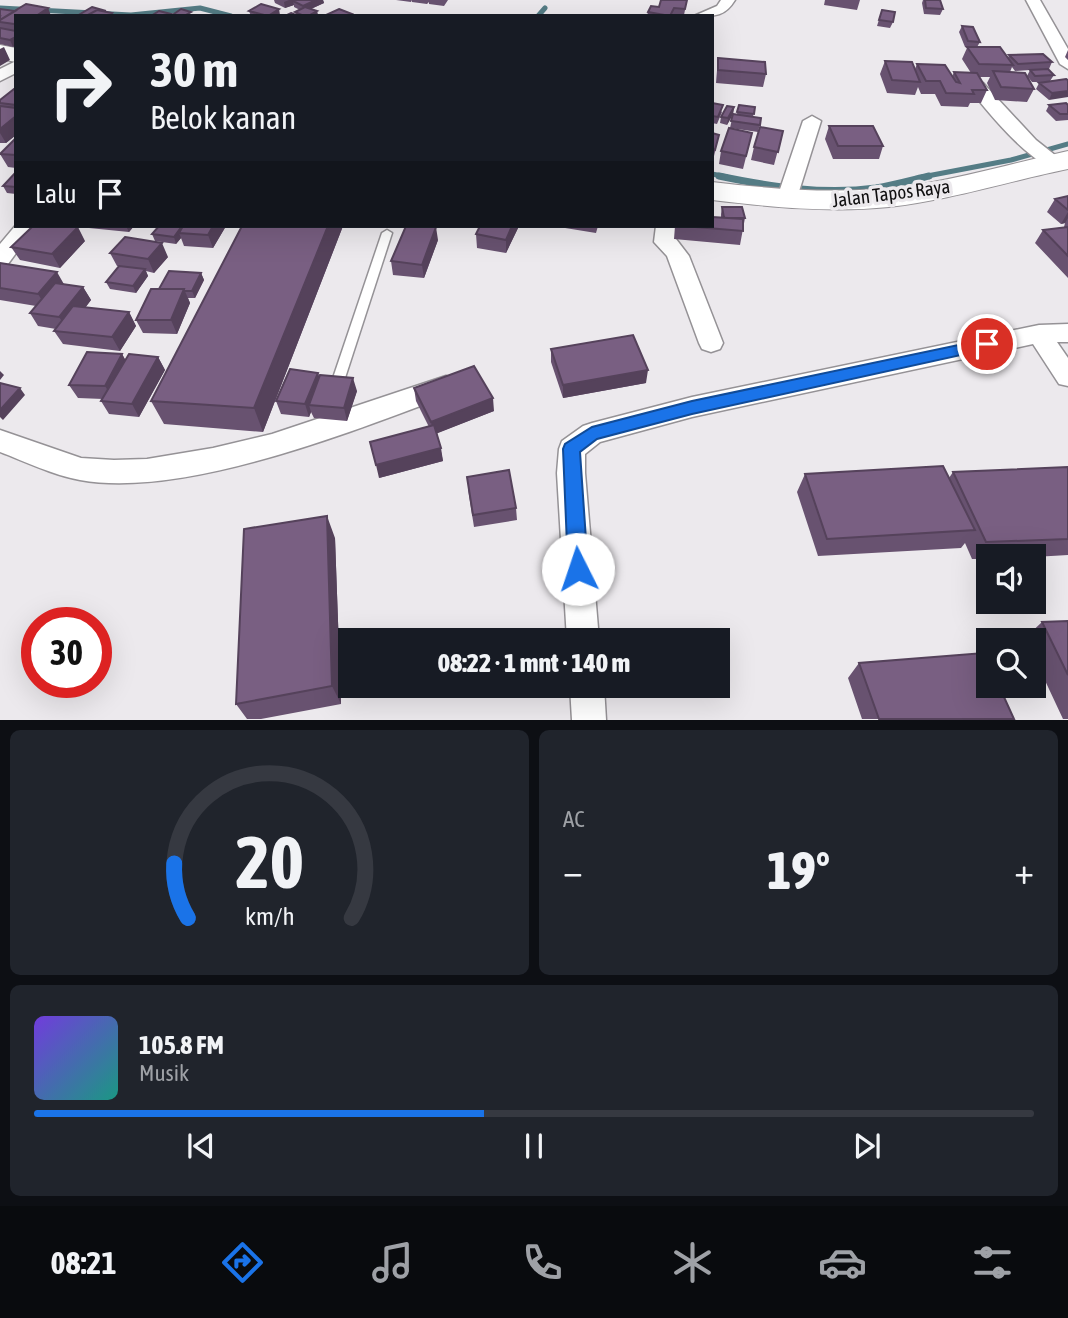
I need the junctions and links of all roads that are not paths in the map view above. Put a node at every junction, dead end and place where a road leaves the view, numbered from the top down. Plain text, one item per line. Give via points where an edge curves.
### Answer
1 (728, 0) edge
2 (1033, 0) edge
3 (707, 14) edge
4 (1068, 64) edge
5 (977, 87) edge
6 (812, 121) dead end
7 (1055, 161) edge
8 (714, 191) edge
9 (788, 192) junction
10 (24, 228) edge
11 (666, 228) edge
12 (387, 233) dead end
13 (0, 260) edge
14 (1068, 333) edge
15 (1039, 334) junction
16 (711, 343) dead end
17 (1068, 377) edge
18 (338, 381) edge
19 (447, 385) edge
20 (0, 441) edge
21 (582, 628) edge
22 (588, 698) edge
23 (589, 719) edge

1 - 3 street via 722,9
2 - 4 street
5 - 7 street via 1029,144
6 - 9 street
7 - 9 main road, Jalan Tapos Raya via 917,194 836,201
8 - 9 main road, Jalan Tapos Raya
10 - 13 street
11 - 16 street via 665,242 678,256
12 - 18 lane
14 - 15 street
15 - 17 street
15 - 21 street via 692,407 592,434 572,449
19 - 20 street via 265,448 128,473 78,468
22 - 23 street

